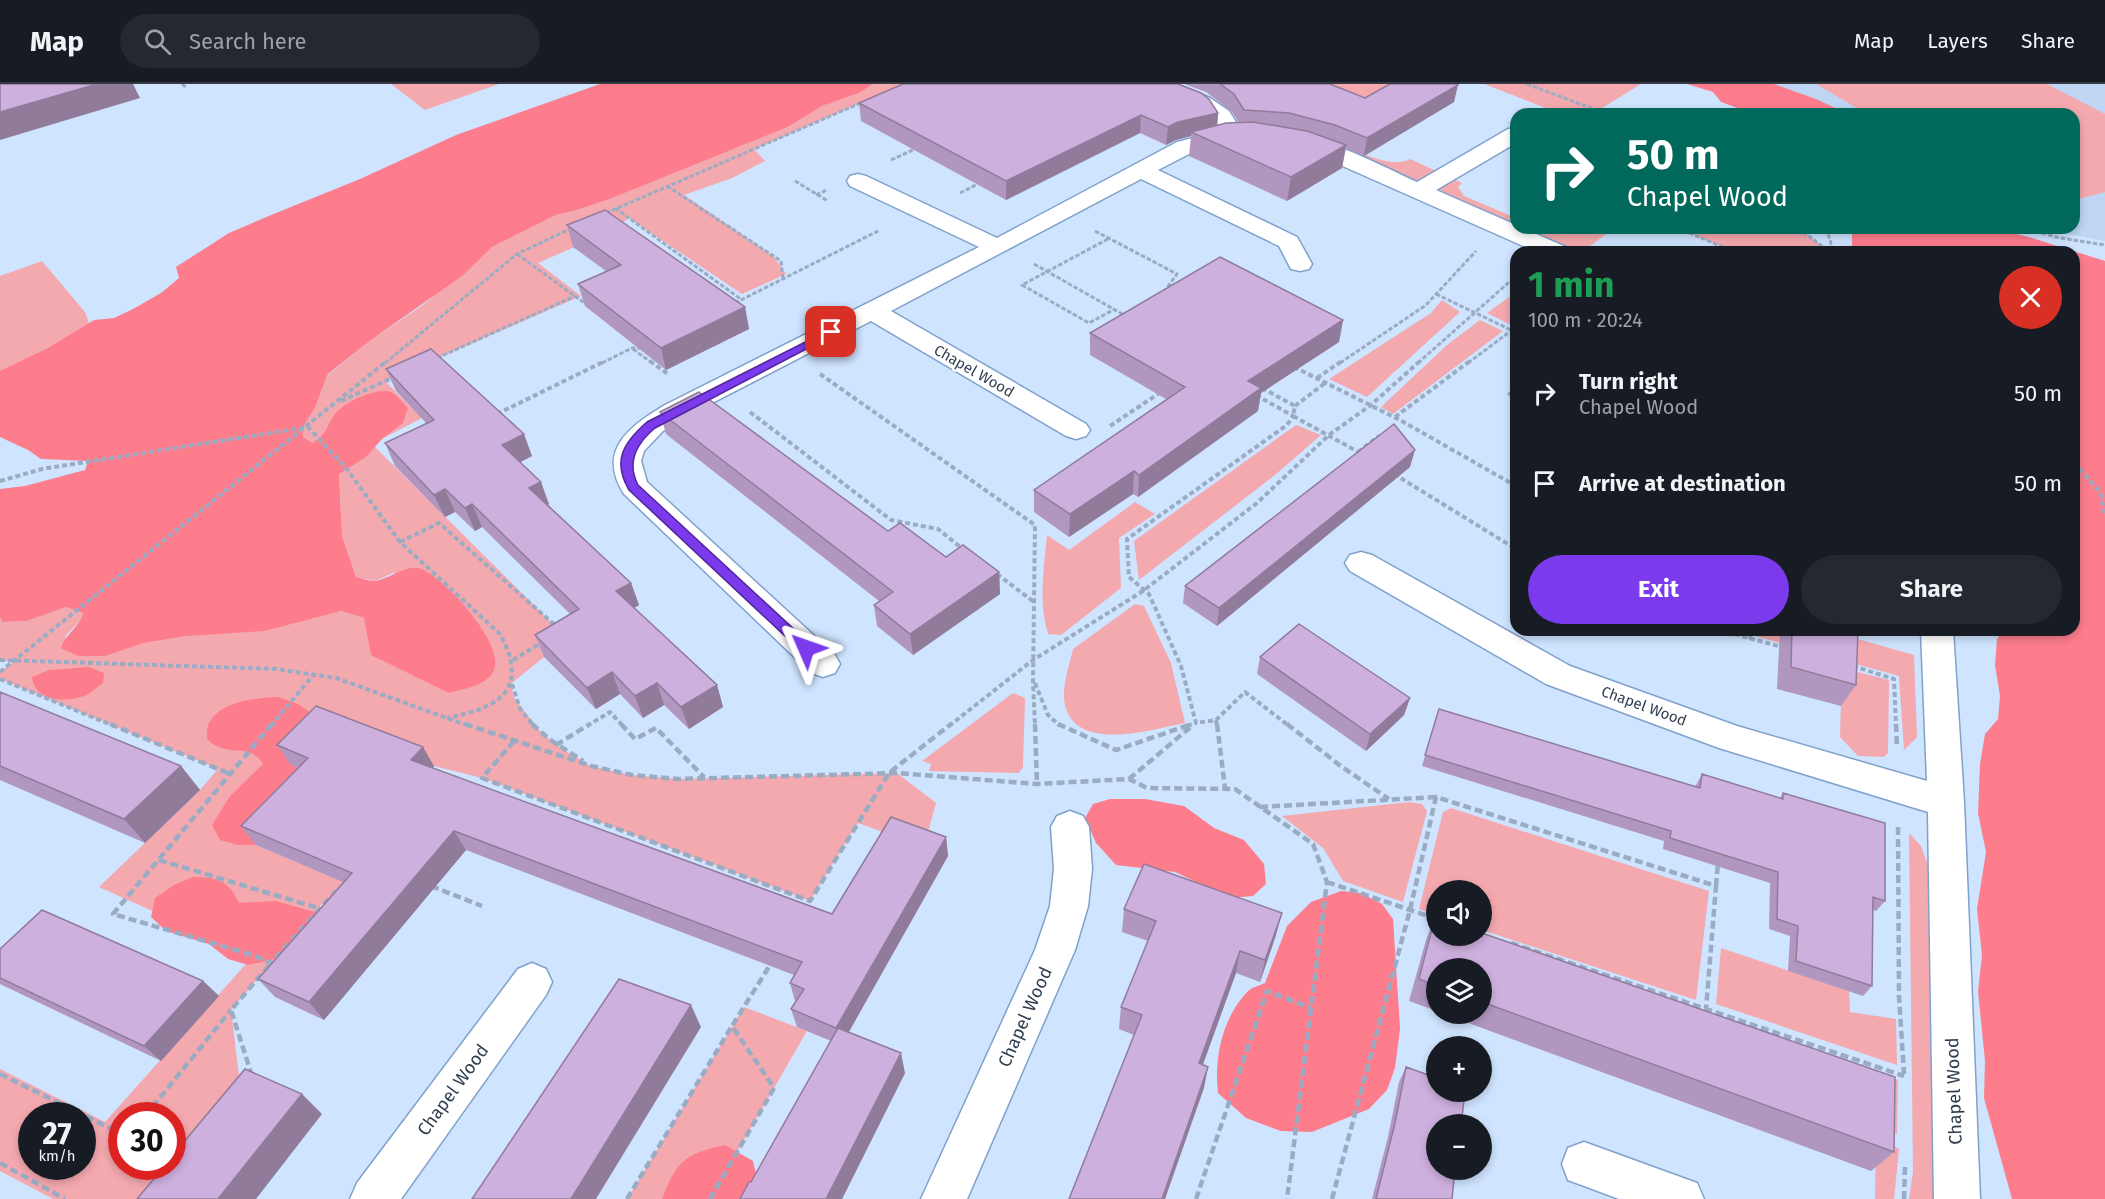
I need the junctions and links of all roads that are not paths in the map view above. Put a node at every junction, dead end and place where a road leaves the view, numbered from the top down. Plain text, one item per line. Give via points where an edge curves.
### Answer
1 (1158, 84) edge
2 (1510, 137) edge
3 (1281, 138) edge
4 (1142, 171) junction
5 (858, 181) dead end
6 (1418, 191) junction
7 (1510, 231) edge
8 (1516, 234) edge
9 (1543, 246) edge
10 (998, 247) junction
11 (1300, 264) dead end
12 (872, 311) junction
13 (1089, 431) road end
14 (1361, 562) dead end
15 (1937, 636) edge
16 (823, 664) dead end
17 (1946, 802) junction
18 (1070, 827) dead end
19 (532, 982) dead end
20 (1584, 1164) dead end
21 (373, 1199) edge
22 (944, 1199) edge
23 (1681, 1199) edge
24 (1957, 1199) edge

1 - 4 street via 1218,111 1230,127 1243,135 1185,147
2 - 6 street
3 - 6 street via 1328,151
4 - 10 street
4 - 11 street via 1290,242
5 - 10 street
6 - 7 street
8 - 9 street
10 - 12 street
12 - 13 street, Chapel Wood
12 - 16 street via 651,425 636,438 628,455 626,473 633,487
14 - 17 street, Chapel Wood via 1558,675 1731,738
15 - 17 street, Chapel Wood
17 - 24 street, Chapel Wood
18 - 22 street, Chapel Wood via 1073,869 1069,906 1055,950
19 - 21 street, Chapel Wood
20 - 23 street

